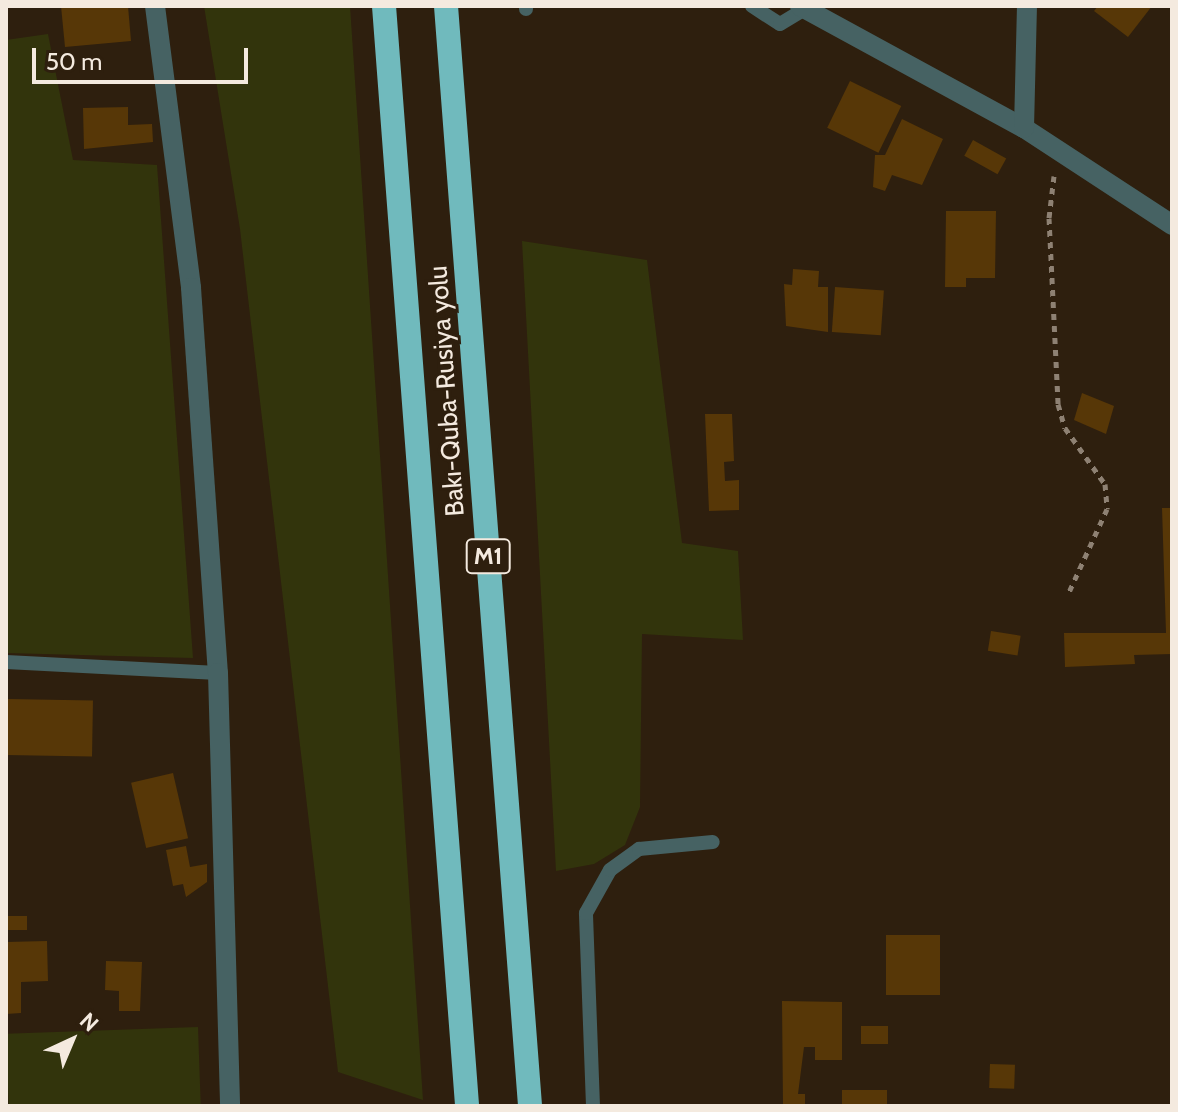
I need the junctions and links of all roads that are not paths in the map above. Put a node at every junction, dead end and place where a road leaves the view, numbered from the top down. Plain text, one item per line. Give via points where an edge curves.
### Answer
1 (155, 6) edge
2 (384, 6) edge
3 (446, 6) edge
4 (752, 6) edge
5 (1027, 6) edge
6 (803, 7) edge
7 (1024, 128) junction
8 (1171, 223) edge
9 (6, 662) edge
10 (218, 673) junction
11 (713, 842) dead end
12 (230, 1106) edge
13 (467, 1106) edge
14 (530, 1106) edge
15 (593, 1106) edge

1 - 10 street via 191,288
2 - 13 highway, Bakı-Quba-Rusiya yolu / M1
3 - 14 highway, Bakı-Quba-Rusiya yolu / M1
4 - 6 lane via 780,24
5 - 7 street
6 - 7 street
7 - 8 street
9 - 10 lane
10 - 12 street
11 - 15 lane via 639,849 610,870 586,913

